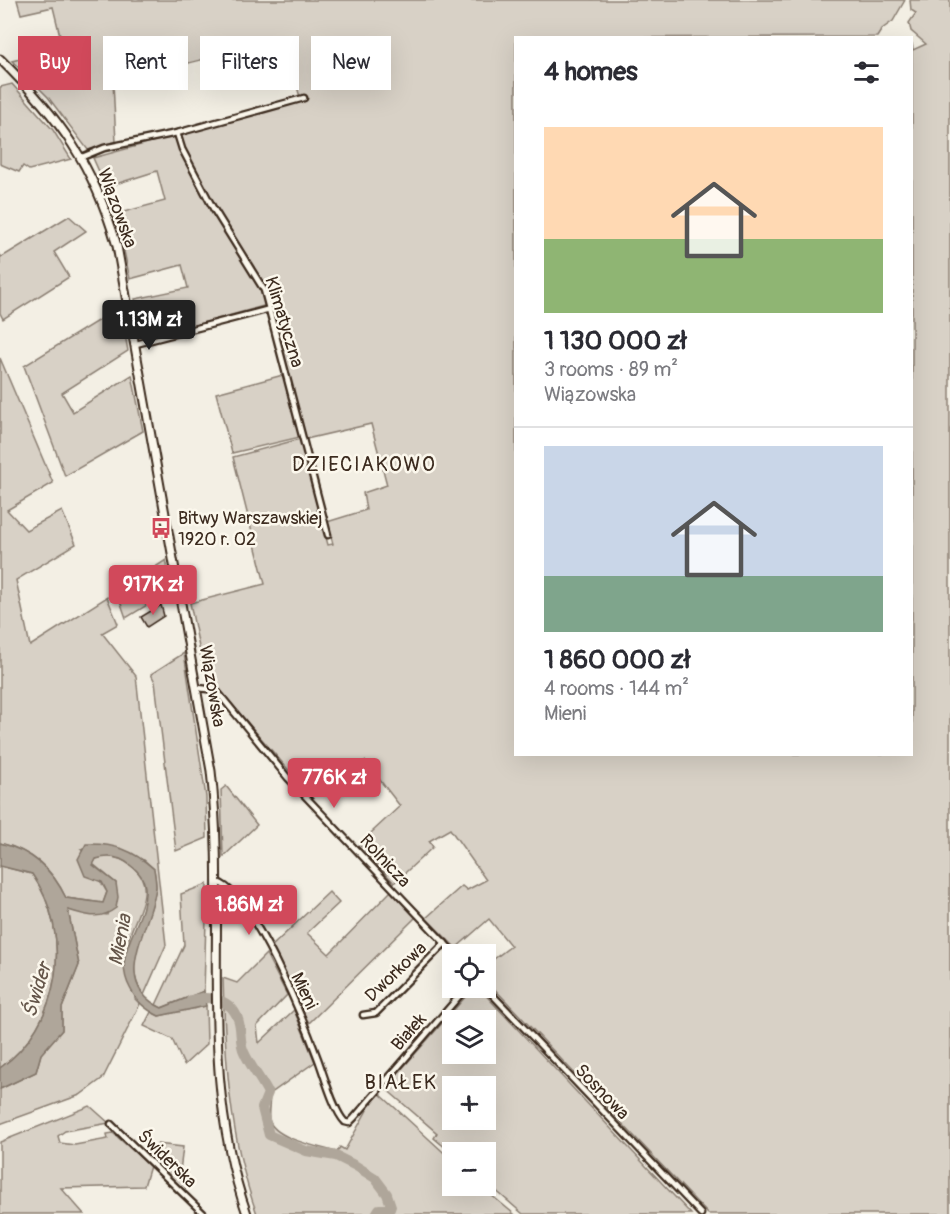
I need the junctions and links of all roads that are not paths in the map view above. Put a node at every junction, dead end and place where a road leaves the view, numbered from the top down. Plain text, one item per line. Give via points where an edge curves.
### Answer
1 (0, 59) edge
2 (304, 98) dead end
3 (177, 133) junction
4 (82, 157) junction
5 (270, 309) junction
6 (136, 344) junction
7 (328, 535) dead end
8 (198, 688) junction
9 (217, 882) junction
10 (445, 943) joint
11 (457, 998) edge
12 (495, 998) edge
13 (363, 1015) dead end
14 (349, 1123) joint
15 (111, 1124) dead end
16 (201, 1213) edge
17 (247, 1214) edge
18 (701, 1214) edge

1 - 4 main road, Wiązowska via 49,111
2 - 3 street
3 - 4 street via 104,148
3 - 5 street, Klimatyczna via 185,156 219,218 257,275
4 - 6 main road, Wiązowska via 100,194 117,246
5 - 6 street
5 - 7 street, Klimatyczna
6 - 8 main road, Wiązowska
8 - 9 main road, Wiązowska via 213,791
8 - 10 street, Rolnicza via 216,690 288,778
9 - 14 street, Mieni via 227,886 242,903 261,935 299,1010 342,1120
9 - 17 main road, Wiązowska via 217,1062 231,1156
10 - 13 street, Dworkowa via 376,1013
11 - 14 street, Białek
12 - 18 street, Sosnowa
15 - 16 street, Świderska

